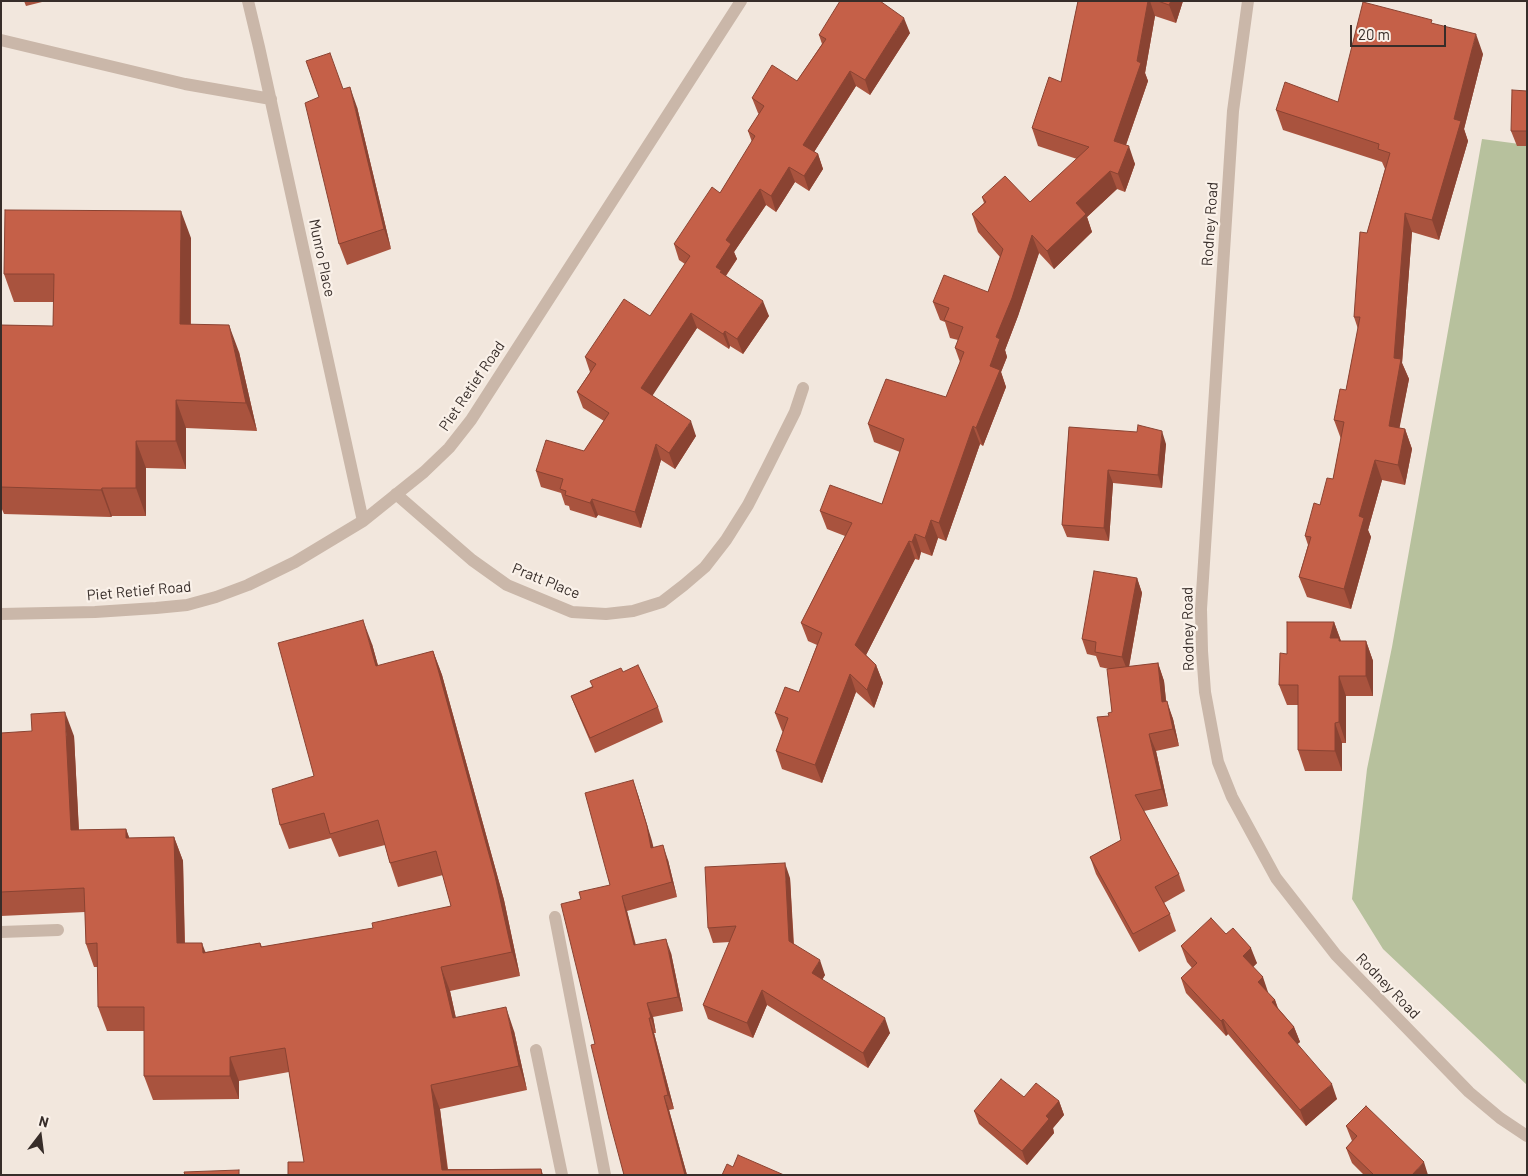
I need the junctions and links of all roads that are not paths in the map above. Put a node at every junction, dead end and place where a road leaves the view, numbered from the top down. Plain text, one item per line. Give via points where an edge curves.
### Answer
1 (248, 1) edge
2 (741, 1) edge
3 (1247, 3) edge
4 (1, 40) edge
5 (270, 99) junction
6 (802, 388) dead end
7 (396, 494) junction
8 (363, 522) junction
9 (1, 614) edge
10 (555, 917) dead end
11 (58, 930) dead end
12 (1, 932) edge
13 (536, 1050) dead end
14 (1527, 1136) edge
15 (562, 1175) edge
16 (605, 1175) edge

1 - 5 street, Munro Place
2 - 7 street, Piet Retief Road via 471,420 449,448
3 - 14 street, Rodney Road via 1233,111 1202,608 1205,692 1218,762 1232,797 1276,878 1336,955 1469,1092
4 - 5 street via 185,84
5 - 8 street, Munro Place
6 - 7 street, Pratt Place via 767,468 726,540 705,567 662,602 633,611 606,614 572,612 507,585 472,560
7 - 8 street, Piet Retief Road
8 - 9 street, Piet Retief Road via 296,562 248,585 187,605 122,611
10 - 16 street
11 - 12 street
13 - 15 street

